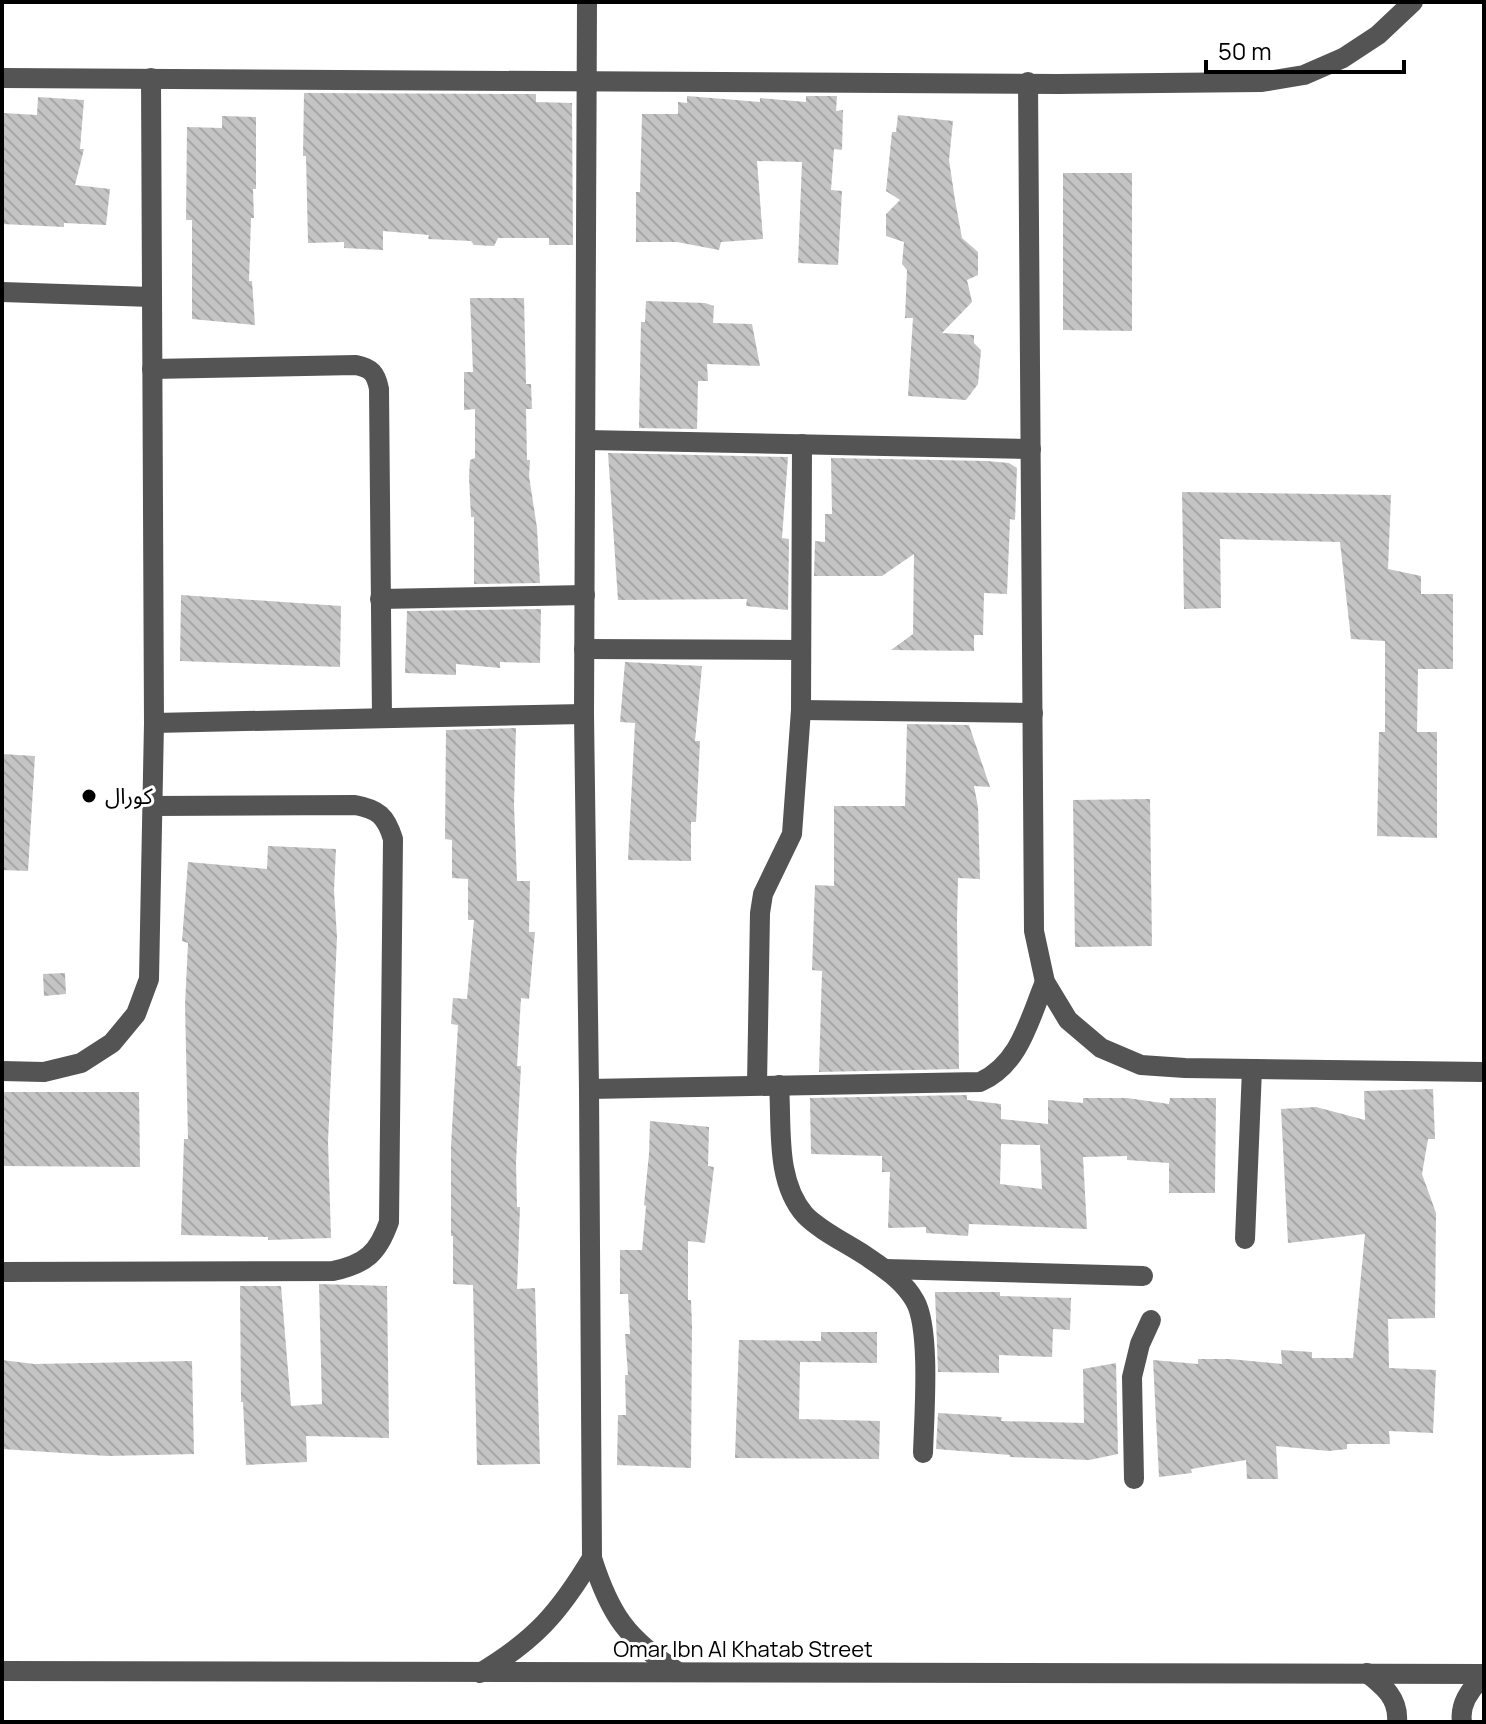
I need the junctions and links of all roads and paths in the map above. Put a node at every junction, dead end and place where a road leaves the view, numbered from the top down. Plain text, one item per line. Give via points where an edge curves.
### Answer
1 (587, 2) edge
2 (1413, 2) edge
3 (2, 78) edge
4 (151, 78) junction
5 (585, 80) junction
6 (1028, 82) junction
7 (2, 292) edge
8 (152, 297) junction
9 (152, 369) junction
10 (586, 440) junction
11 (802, 444) junction
12 (1031, 449) junction
13 (585, 595) junction
14 (380, 599) junction
15 (584, 649) junction
16 (801, 650) junction
17 (801, 710) junction
18 (1033, 713) junction
19 (584, 714) junction
20 (382, 718) junction
21 (154, 723) junction
22 (153, 806) junction
23 (1045, 982) junction
24 (1252, 1069) junction
25 (2, 1071) edge
26 (1484, 1072) edge
27 (757, 1085) junction
28 (779, 1085) junction
29 (589, 1089) junction
30 (1245, 1239) dead end
31 (885, 1269) junction
32 (2, 1272) edge
33 (1143, 1276) dead end
34 (1151, 1320) dead end
35 (923, 1453) dead end
36 (1134, 1479) dead end
37 (592, 1558) junction
38 (2, 1671) edge
39 (678, 1672) junction
40 (480, 1673) junction
41 (1367, 1673) junction
42 (1484, 1675) edge
43 (1397, 1722) edge
44 (1462, 1722) edge

1 - 5 street
2 - 6 street via 1378,35 1304,75 1262,82
3 - 4 street
4 - 5 street
4 - 8 street
5 - 6 street
5 - 10 street
6 - 12 street
7 - 8 street
8 - 9 street
9 - 14 street via 356,365 377,376
9 - 21 street
10 - 11 street
10 - 13 street
11 - 12 street
11 - 16 street
12 - 18 street
13 - 14 street
13 - 15 street
14 - 20 street
15 - 16 street
15 - 19 street
16 - 17 street
17 - 18 street
17 - 27 street via 792,834 763,894 760,913
18 - 23 street via 1034,931
19 - 20 street
19 - 29 street
20 - 21 street
21 - 22 street
22 - 25 street via 149,979 136,1014 112,1043 81,1063 44,1072
22 - 32 street via 355,805 374,808 387,821 393,839 389,1222 370,1256 333,1271
23 - 24 street via 1068,1020 1101,1048 1128,1060 1141,1065
23 - 28 street via 1013,1056 980,1082
24 - 26 street
24 - 30 street
27 - 28 street
27 - 29 street
28 - 31 street via 785,1176 794,1198 806,1216
29 - 37 street
31 - 33 street
31 - 35 street via 903,1283 924,1324
34 - 36 street via 1132,1377
37 - 39 street via 621,1625 647,1652
37 - 40 street via 545,1625
38 - 40 street, Omar Ibn Al Khatab Street
39 - 40 street, Omar Ibn Al Khatab Street
39 - 41 street, Omar Ibn Al Khatab Street
41 - 42 street, Omar Ibn Al Khatab Street
41 - 43 street via 1388,1689
42 - 44 street via 1468,1691

